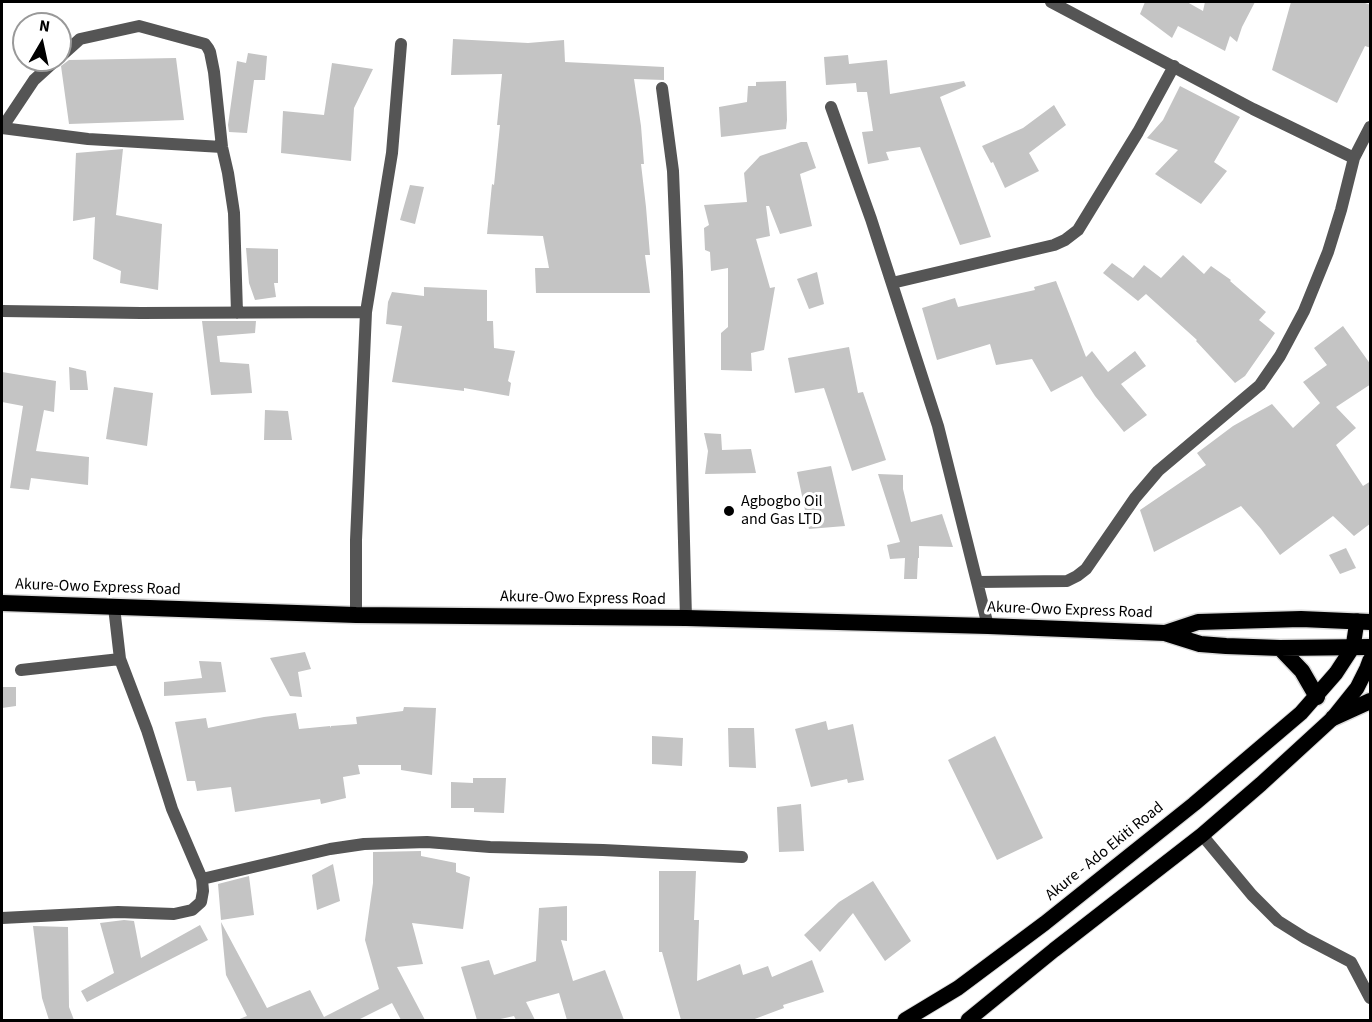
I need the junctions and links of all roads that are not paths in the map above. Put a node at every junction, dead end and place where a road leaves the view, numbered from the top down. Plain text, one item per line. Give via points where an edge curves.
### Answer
1 (1051, 2) edge
2 (401, 44) dead end
3 (72, 46) edge
4 (1174, 66) junction
5 (43, 72) edge
6 (662, 88) dead end
7 (831, 107) dead end
8 (1371, 127) edge
9 (2, 128) edge
10 (222, 147) junction
11 (1354, 158) junction
12 (892, 283) junction
13 (2, 311) edge
14 (366, 312) junction
15 (237, 313) junction
16 (977, 582) junction
17 (2, 603) edge
18 (114, 607) junction
19 (356, 615) junction
20 (686, 618) junction
21 (1364, 622) edge
22 (988, 626) junction
23 (1165, 633) junction
24 (1353, 647) junction
25 (1371, 647) edge
26 (1280, 648) junction
27 (120, 659) junction
28 (1371, 660) edge
29 (21, 670) dead end
30 (1317, 697) junction
31 (1371, 701) edge
32 (1333, 718) junction
33 (1202, 836) junction
34 (742, 858) dead end
35 (202, 879) junction
36 (2, 918) edge
37 (1371, 998) edge
38 (905, 1020) edge
39 (968, 1020) edge

1 - 4 street
2 - 14 street via 392,153
3 - 10 street via 80,39 139,26 206,44 214,72
4 - 11 street
4 - 12 street via 1078,230 1054,245
5 - 9 street
6 - 20 street via 674,171
7 - 12 street
8 - 11 street
9 - 10 street via 88,140
10 - 15 street via 234,213
11 - 16 street via 1328,252 1304,311 1260,385 1158,471 1077,576 1067,581
12 - 16 street via 938,426
13 - 15 street
14 - 15 street
14 - 19 street
16 - 22 street
17 - 18 highway, Akure-Owo Express Road
18 - 19 highway, Akure-Owo Express Road
18 - 27 street
19 - 20 highway, Akure-Owo Express Road
20 - 22 highway, Akure-Owo Express Road
21 - 23 highway, Akure-Owo Express Road via 1198,622
21 - 24 main road
22 - 23 highway, Akure-Owo Express Road
23 - 26 highway, Akure-Owo Express Road via 1200,644
24 - 25 highway, Akure-Owo Express Road
24 - 26 highway, Akure-Owo Express Road
24 - 30 main road, Akure - Ado Ekiti Road
26 - 30 highway via 1302,671
27 - 29 street
27 - 35 street via 172,809
28 - 32 main road via 1357,688
30 - 38 main road, Akure - Ado Ekiti Road via 1194,804 1045,923 958,988
31 - 32 highway
32 - 33 main road
33 - 37 street via 1278,921 1351,962
33 - 39 main road
34 - 35 street via 427,842 364,844
35 - 36 street via 201,902 192,910 174,914 118,912

